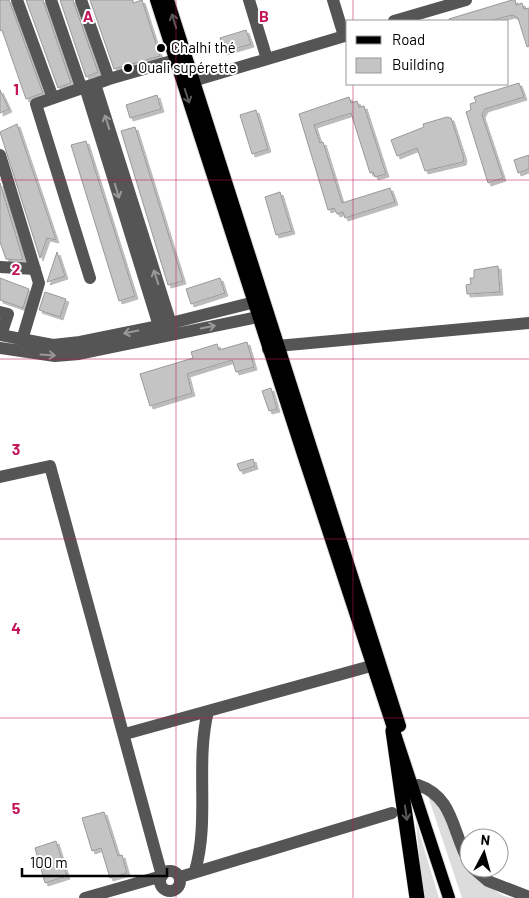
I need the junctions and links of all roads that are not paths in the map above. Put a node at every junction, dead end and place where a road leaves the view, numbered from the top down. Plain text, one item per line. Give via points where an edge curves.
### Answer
1 (16, 0) edge
2 (51, 0) edge
3 (82, 0) edge
4 (156, 0) edge
5 (168, 0) edge
6 (249, 0) edge
7 (333, 0) edge
8 (466, 0) edge
9 (397, 20) edge
10 (346, 36) edge
11 (267, 59) junction
12 (176, 60) junction
13 (109, 79) junction
14 (193, 81) junction
15 (87, 86) junction
16 (53, 98) junction
17 (0, 157) edge
18 (0, 267) edge
19 (35, 269) junction
20 (90, 278) dead end
21 (259, 301) junction
22 (0, 312) edge
23 (263, 316) junction
24 (529, 322) edge
25 (165, 325) junction
26 (0, 339) edge
27 (22, 340) junction
28 (273, 348) junction
29 (0, 477) edge
30 (376, 665) junction
31 (208, 711) junction
32 (393, 730) junction
33 (125, 734) junction
34 (418, 785) junction
35 (392, 813) dead end
36 (459, 842) edge
37 (195, 871) junction
38 (162, 876) junction
39 (180, 877) junction
40 (485, 878) edge
41 (164, 894) edge
42 (529, 897) edge
43 (85, 898) edge
44 (417, 898) edge
45 (449, 898) edge
46 (455, 898) edge

1 - 16 street
2 - 15 street
3 - 13 street
4 - 12 main road
14 -> 5 main road
6 - 11 street
7 - 10 street
8 - 9 street
10 - 11 street
11 - 14 street
12 - 13 street
12 -> 21 main road
13 - 15 street
14 - 21 main road
15 - 16 street
15 - 25 street
16 - 20 street via 36,104
17 - 19 street
18 - 19 street
19 - 27 street via 39,283
21 - 23 main road
21 - 25 street
22 - 26 street via 8,314
26 -> 23 street via 55,356 80,354
23 - 28 main road
24 - 28 street
25 -> 27 street via 53,345
26 - 27 street
28 - 30 main road
29 - 33 street via 50,466
30 - 31 street
30 - 32 main road
30 - 34 main road
31 - 33 street
31 - 37 street via 202,735 201,851
32 -> 44 highway
32 - 45 main road
33 - 38 street
34 - 36 street via 441,798
34 - 46 main road
35 - 37 street
37 - 39 street
38 - 39 street via 169,871
38 - 41 street
38 - 43 street
39 - 41 street via 176,889
40 - 42 street

